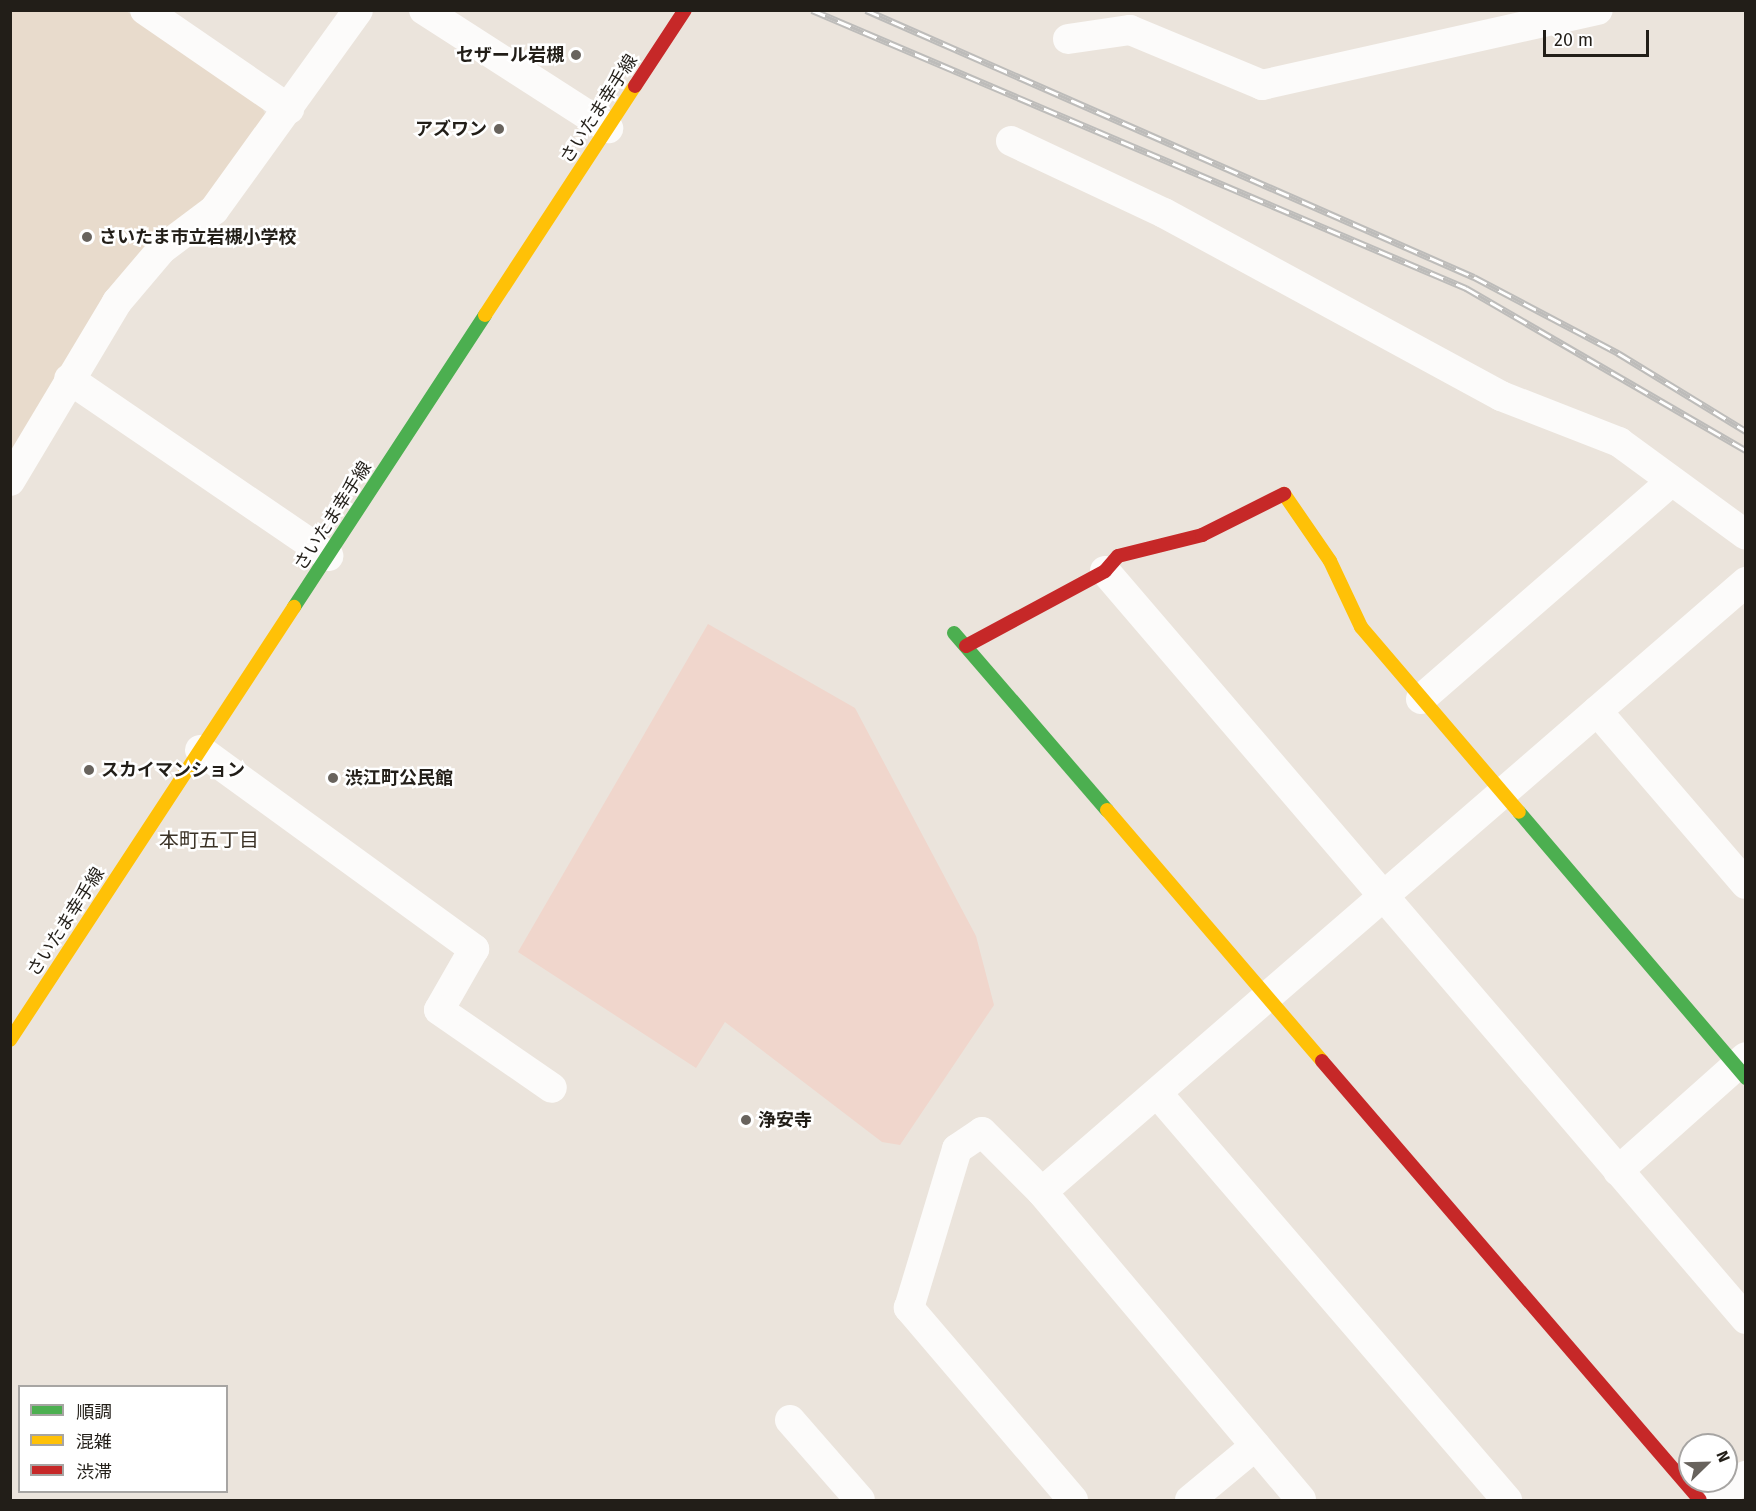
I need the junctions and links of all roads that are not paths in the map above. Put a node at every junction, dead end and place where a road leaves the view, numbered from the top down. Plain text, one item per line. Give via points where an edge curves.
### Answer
1 (145, 10) edge
2 (358, 10) edge
3 (424, 10) edge
4 (685, 10) edge
5 (1598, 10) edge
6 (1068, 39) dead end
7 (289, 109) junction
8 (608, 128) junction
9 (1011, 141) dead end
10 (69, 379) junction
11 (10, 481) edge
12 (1672, 481) junction
13 (1746, 535) edge
14 (328, 556) junction
15 (1106, 571) junction
16 (1746, 582) edge
17 (954, 633) dead end
18 (966, 646) junction
19 (1421, 699) junction
20 (1597, 711) junction
21 (200, 750) junction
22 (1501, 795) junction
23 (1746, 884) edge
24 (1383, 898) junction
25 (1266, 998) junction
26 (10, 1040) edge
27 (1742, 1067) edge
28 (552, 1088) dead end
29 (1157, 1093) junction
30 (1618, 1171) junction
31 (1042, 1192) junction
32 (1746, 1319) edge
33 (790, 1420) dead end
34 (1255, 1446) junction
35 (1746, 1476) edge
36 (860, 1500) edge
37 (1073, 1500) edge
38 (1190, 1500) edge
39 (1301, 1500) edge
40 (1507, 1500) edge
41 (1700, 1500) edge
42 (1718, 1500) edge

1 - 7 street
2 - 7 street
3 - 8 street
4 - 8 street, さいたま幸手線
5 - 6 street via 1262,85 1130,30
7 - 10 street via 214,210 162,249 117,302
8 - 14 street, さいたま幸手線
9 - 12 street via 1164,213 1501,396 1619,442
10 - 11 street
10 - 14 street
12 - 13 street
12 - 19 street
14 - 21 street, さいたま幸手線
15 - 18 street
15 - 19 street via 1118,556 1202,535 1283,492 1330,561 1361,627
15 - 24 street
16 - 20 street
17 - 18 street
18 - 25 street
19 - 22 street
20 - 22 street
20 - 23 street
21 - 26 street, さいたま幸手線
21 - 28 street via 474,949 439,1010
22 - 24 street
22 - 27 street
24 - 25 street
24 - 30 street
25 - 29 street
25 - 41 street
27 - 30 street
29 - 31 street
29 - 40 street
30 - 32 street
31 - 34 street
31 - 37 street via 982,1132 957,1149 909,1308
33 - 36 street
34 - 38 street
34 - 39 street
35 - 42 street

